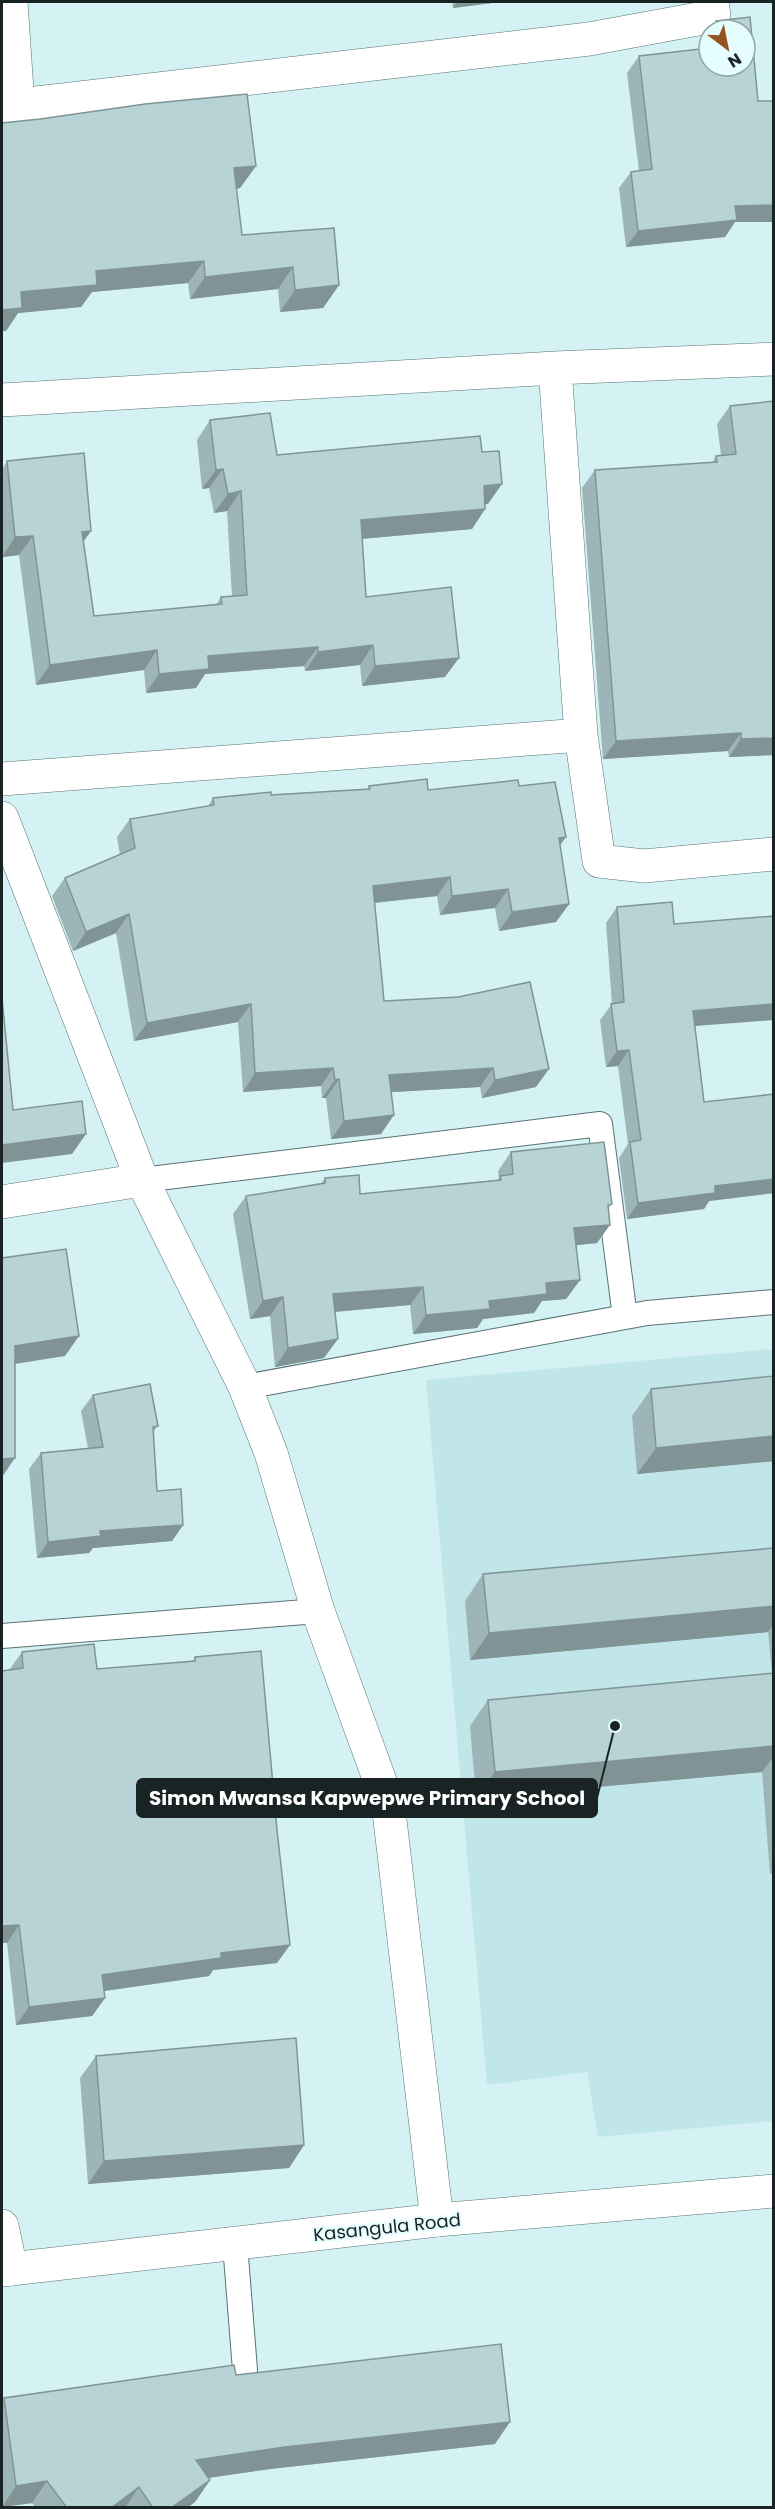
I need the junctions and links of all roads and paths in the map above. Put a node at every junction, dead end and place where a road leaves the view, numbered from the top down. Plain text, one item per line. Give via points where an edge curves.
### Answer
1 (11, 2) edge
2 (712, 2) edge
3 (10, 106) edge
4 (774, 359) edge
5 (555, 368) junction
6 (2, 400) edge
7 (581, 735) junction
8 (2, 779) edge
9 (2, 818) edge
10 (774, 854) edge
11 (142, 1180) junction
12 (2, 1202) edge
13 (774, 1302) edge
14 (625, 1317) junction
15 (245, 1387) junction
16 (318, 1611) junction
17 (2, 1636) edge
18 (774, 2191) edge
19 (437, 2220) junction
20 (2, 2226) edge
21 (235, 2244) junction
22 (6, 2270) edge
23 (245, 2370) dead end

1 - 3 street
2 - 3 street via 714,16 589,39
4 - 5 street
5 - 6 street
5 - 7 street
7 - 8 street
7 - 10 street via 599,861 644,866
9 - 11 street
11 - 12 street
11 - 14 lane via 600,1124
11 - 15 street
13 - 14 lane
14 - 15 lane
15 - 16 street via 271,1453
16 - 17 lane
16 - 19 street via 388,1803
18 - 19 street, Kasangula Road
19 - 21 street, Kasangula Road
20 - 22 street
21 - 22 street, Kasangula Road
21 - 23 lane

